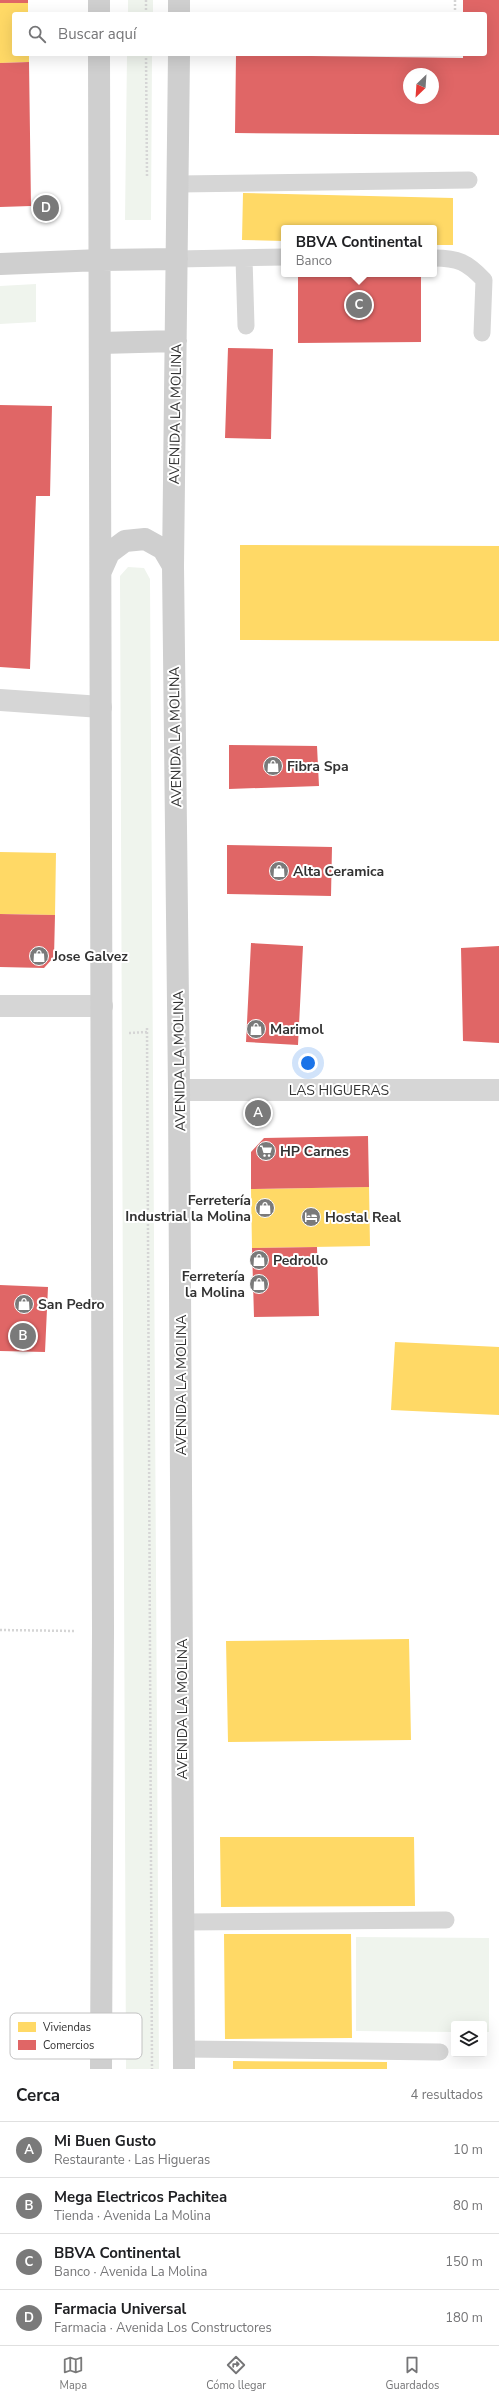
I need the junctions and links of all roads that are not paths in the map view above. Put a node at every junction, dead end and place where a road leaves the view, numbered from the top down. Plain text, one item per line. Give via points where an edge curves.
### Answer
1 (99, 0) edge
2 (179, 0) edge
3 (99, 12) edge
4 (179, 12) edge
5 (100, 56) edge
6 (179, 56) edge
7 (469, 180) dead end
8 (178, 184) junction
9 (281, 257) edge
10 (244, 258) junction
11 (437, 258) edge
12 (177, 259) junction
13 (101, 260) junction
14 (0, 264) edge
15 (246, 326) dead end
16 (482, 333) dead end
17 (176, 341) junction
18 (101, 342) junction
19 (173, 566) junction
20 (101, 571) junction
21 (0, 700) edge
22 (101, 707) junction
23 (0, 1006) edge
24 (102, 1006) junction
25 (180, 1090) junction
26 (499, 1090) edge
27 (446, 1920) dead end
28 (183, 1922) junction
29 (101, 2013) edge
30 (440, 2052) dead end
31 (101, 2059) edge
32 (184, 2059) edge
33 (101, 2069) edge

1 - 3 main road
2 - 4 main road
5 - 13 main road
6 - 8 main road, AVENIDA LA MOLINA
7 - 8 lane
8 - 12 main road, AVENIDA LA MOLINA
9 - 10 lane
10 - 12 lane
10 - 15 lane
11 - 16 lane via 450,258 470,265 484,280
12 - 13 main road
12 - 17 main road, AVENIDA LA MOLINA
13 - 14 main road
13 - 18 main road
17 - 18 main road
17 - 19 main road, AVENIDA LA MOLINA
18 - 20 main road
19 - 20 main road via 163,549 145,539 125,541 109,553
19 - 25 main road, AVENIDA LA MOLINA
20 - 22 main road
21 - 22 street
22 - 24 main road
23 - 24 street
24 - 29 main road
25 - 26 street, LAS HIGUERAS
25 - 28 main road, AVENIDA LA MOLINA
27 - 28 lane
28 - 32 main road, AVENIDA LA MOLINA
30 - 32 lane
31 - 33 main road

